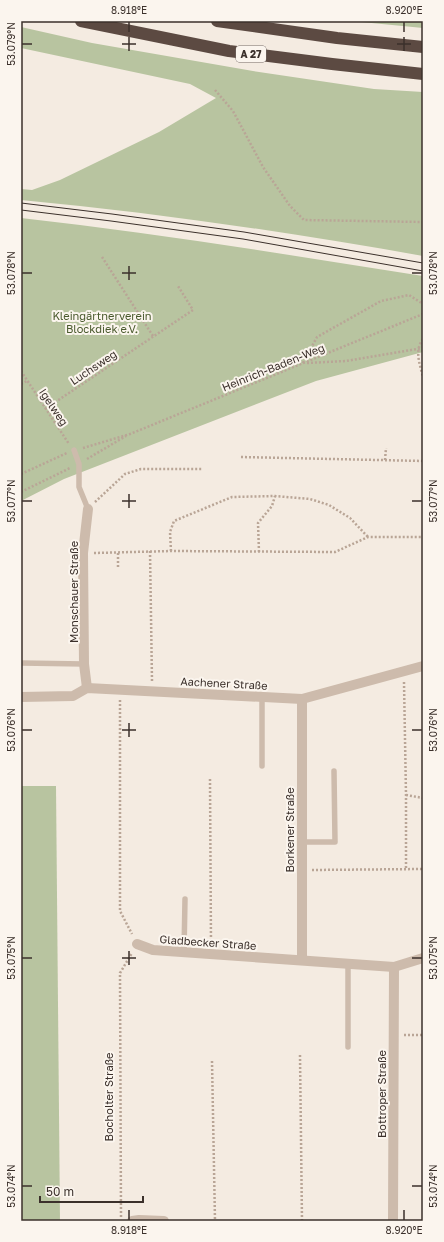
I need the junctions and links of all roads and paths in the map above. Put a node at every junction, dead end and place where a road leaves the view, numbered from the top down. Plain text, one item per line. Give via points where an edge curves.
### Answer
1 (81, 21) edge
2 (217, 21) edge
3 (423, 47) edge
4 (423, 74) edge
5 (214, 90) dead end
6 (423, 222) edge
7 (102, 257) dead end
8 (178, 286) dead end
9 (423, 304) edge
10 (423, 314) edge
11 (152, 337) junction
12 (423, 339) edge
13 (423, 348) edge
14 (418, 349) junction
15 (303, 363) junction
16 (21, 371) edge
17 (423, 377) edge
18 (28, 381) junction
19 (21, 384) edge
20 (45, 409) junction
21 (130, 434) dead end
22 (386, 448) dead end
23 (74, 450) joint
24 (241, 457) dead end
25 (385, 460) junction
26 (423, 460) edge
27 (203, 469) dead end
28 (275, 496) junction
29 (88, 508) junction
30 (368, 537) junction
31 (423, 537) edge
32 (150, 551) junction
33 (171, 551) junction
34 (259, 552) junction
35 (83, 553) junction
36 (118, 553) junction
37 (118, 569) dead end
38 (21, 664) edge
39 (84, 664) junction
40 (423, 666) edge
41 (403, 671) junction
42 (87, 688) junction
43 (120, 690) junction
44 (152, 691) junction
45 (21, 697) edge
46 (262, 697) junction
47 (302, 699) junction
48 (262, 766) dead end
49 (334, 771) dead end
50 (210, 779) dead end
51 (406, 795) junction
52 (423, 798) edge
53 (301, 842) junction
54 (406, 869) junction
55 (423, 869) edge
56 (301, 870) junction
57 (185, 899) dead end
58 (137, 944) junction
59 (184, 952) junction
60 (212, 954) junction
61 (423, 958) edge
62 (302, 960) junction
63 (348, 964) junction
64 (394, 967) junction
65 (393, 1035) junction
66 (423, 1035) edge
67 (348, 1047) dead end
68 (300, 1055) dead end
69 (212, 1061) dead end
70 (121, 1221) edge
71 (132, 1221) edge
72 (164, 1221) edge
73 (215, 1221) edge
74 (302, 1221) edge
75 (393, 1221) edge

1 - 4 highway, A 27 via 229,51
2 - 3 highway
5 - 6 path via 233,111 263,167 290,206 304,220
7 - 11 path
8 - 11 path, Luchsweg via 194,310
9 - 15 path via 409,295 382,301 317,337
10 - 15 path, Heinrich-Baden-Weg
11 - 20 path, Luchsweg
12 - 14 path
13 - 14 path
14 - 15 path via 346,361
14 - 17 path
15 - 21 path, Heinrich-Baden-Weg
16 - 18 path, Igelweg
18 - 19 path
18 - 20 path, Igelweg
20 - 23 path, Igelweg
22 - 25 path
23 - 29 lane via 79,464 79,488
24 - 25 path
25 - 26 path
27 - 29 path via 141,469 125,474
28 - 30 path via 310,499 329,505 350,518
28 - 33 path via 232,497 174,521 170,532
28 - 34 path via 272,506 258,523
29 - 35 street, Monschauer Straße
30 - 31 path
30 - 34 path via 335,552
32 - 33 path
32 - 36 path
32 - 44 path
33 - 34 path
35 - 36 path
35 - 39 street, Monschauer Straße
36 - 37 path
38 - 39 lane
39 - 42 street, Monschauer Straße
40 - 41 street, Aachener Straße
41 - 47 street, Aachener Straße
41 - 51 path
42 - 43 street, Aachener Straße
42 - 45 street, Aachener Straße via 73,696
43 - 44 street, Aachener Straße
43 - 58 path via 120,911
44 - 46 street, Aachener Straße
46 - 47 street, Aachener Straße
46 - 48 lane
47 - 53 street, Borkener Straße
49 - 53 lane via 335,842
50 - 60 path
51 - 52 path
51 - 54 path
53 - 56 street, Borkener Straße
54 - 55 path
54 - 56 path
56 - 62 street, Borkener Straße
57 - 59 lane
58 - 59 street, Gladbecker Straße via 153,950
58 - 70 path, Bocholter Straße via 120,973
59 - 60 street, Gladbecker Straße
60 - 62 street, Gladbecker Straße
61 - 64 street
62 - 63 street, Gladbecker Straße
63 - 64 street, Gladbecker Straße
63 - 67 lane
64 - 65 street, Bottroper Straße
65 - 66 path
65 - 75 street, Bottroper Straße
68 - 74 path
69 - 73 path
71 - 72 street

